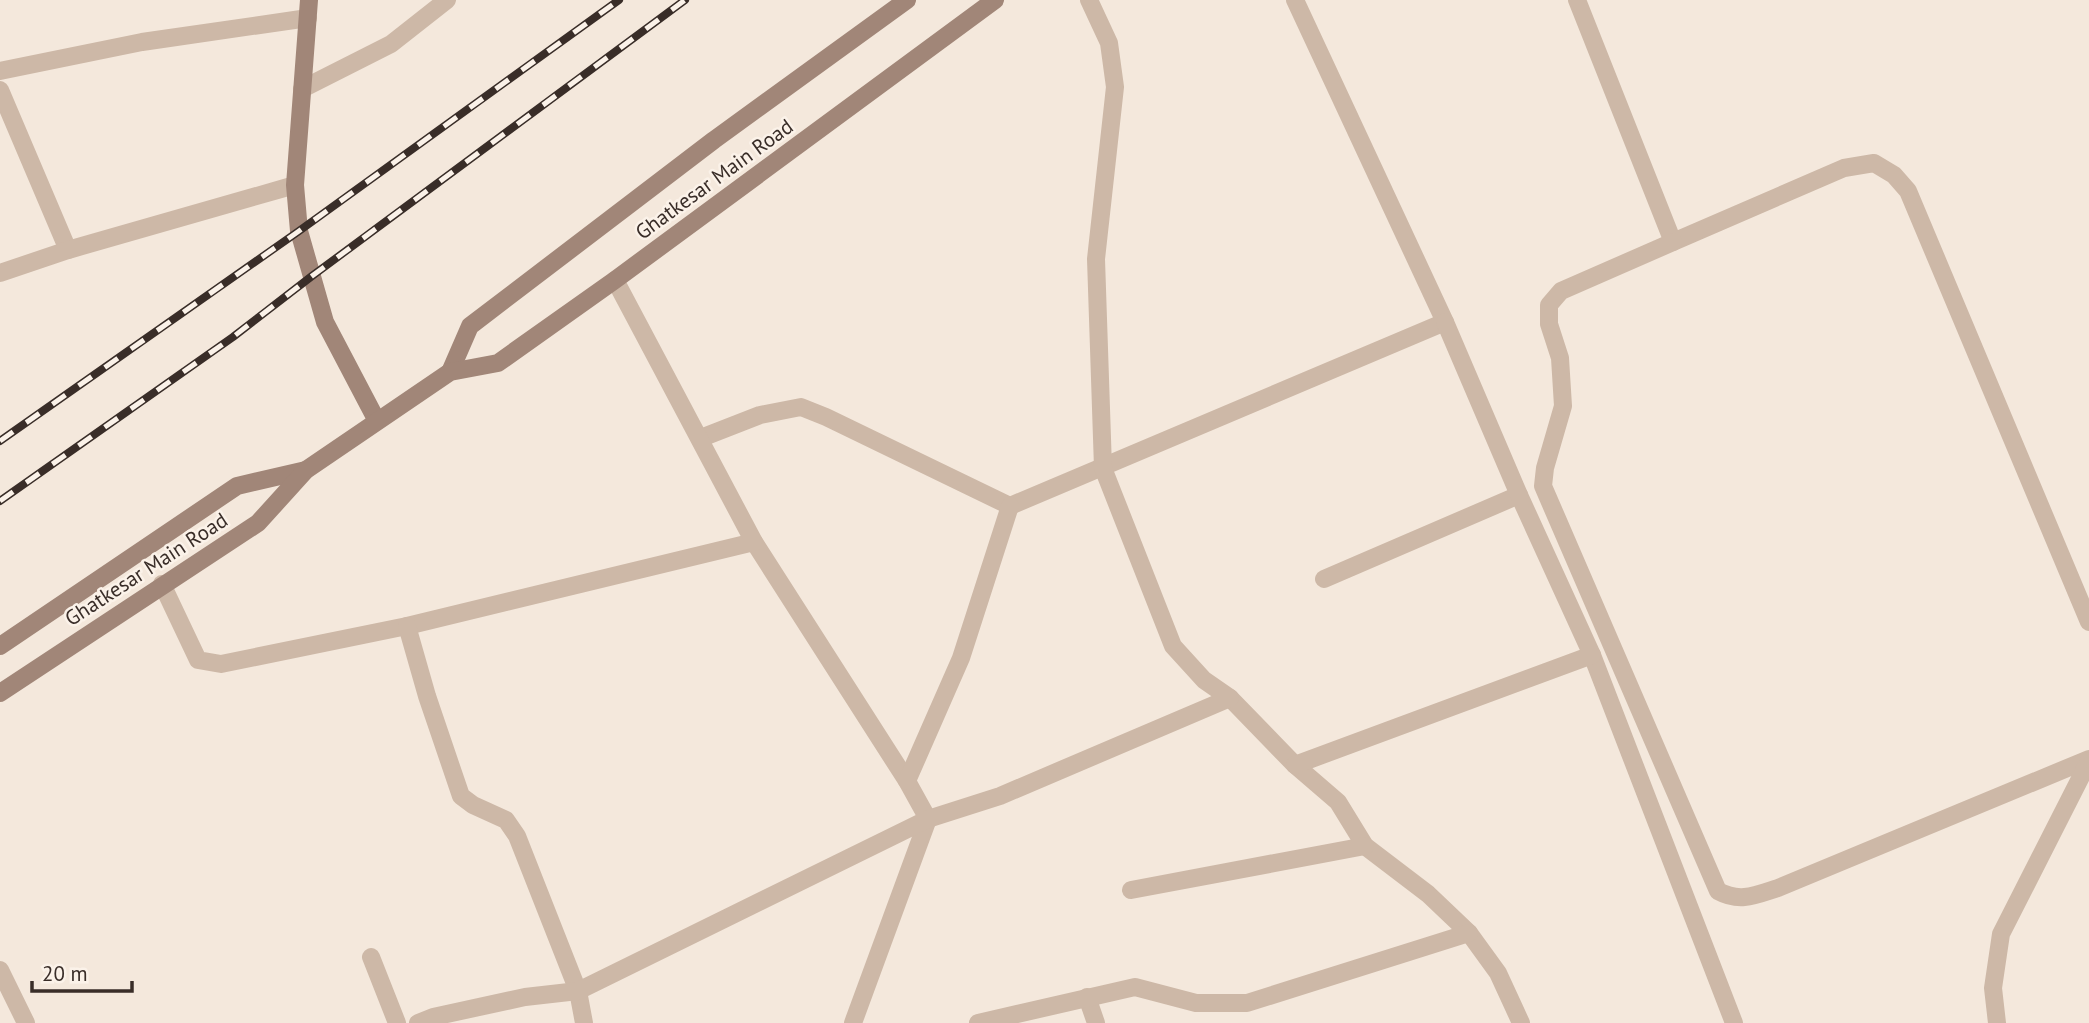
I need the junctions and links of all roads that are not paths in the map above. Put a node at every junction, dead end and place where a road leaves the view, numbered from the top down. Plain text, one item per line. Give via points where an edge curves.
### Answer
1 (447, 0) edge
2 (907, 0) edge
3 (995, 0) edge
4 (1089, 0) edge
5 (1295, 0) edge
6 (1577, 0) edge
7 (308, 9) edge
8 (0, 71) edge
9 (302, 89) junction
10 (0, 90) edge
11 (295, 185) junction
12 (1673, 242) junction
13 (68, 250) junction
14 (1, 270) edge
15 (615, 280) junction
16 (1445, 322) junction
17 (450, 372) junction
18 (377, 421) junction
19 (701, 438) junction
20 (1103, 468) junction
21 (306, 470) junction
22 (1519, 495) junction
23 (1010, 506) junction
24 (754, 542) junction
25 (1324, 579) dead end
26 (162, 584) junction
27 (2089, 622) edge
28 (407, 626) junction
29 (0, 646) edge
30 (1592, 654) junction
31 (0, 693) edge
32 (1230, 698) junction
33 (2089, 760) edge
34 (1295, 765) junction
35 (907, 781) junction
36 (928, 819) junction
37 (1365, 846) junction
38 (1131, 890) dead end
39 (1469, 933) junction
40 (371, 957) dead end
41 (0, 970) edge
42 (578, 991) junction
43 (1087, 997) junction
44 (26, 1023) edge
45 (397, 1023) edge
46 (418, 1023) edge
47 (584, 1023) edge
48 (853, 1023) edge
49 (978, 1023) edge
50 (1096, 1023) edge
51 (1521, 1023) edge
52 (1734, 1023) edge
53 (1997, 1023) edge

1 - 9 street via 391,44
2 - 17 main road, Ghatkesar Main Road via 714,139 470,326
3 - 15 main road, Ghatkesar Main Road
4 - 20 street via 1109,43 1115,87 1096,259
5 - 16 street
6 - 12 street
7 - 8 street
7 - 9 main road
9 - 11 main road
10 - 13 street
11 - 13 street
11 - 18 main road via 299,231 326,322
12 - 27 street via 1844,167 1874,163 1894,175 1908,191
12 - 33 street via 1562,291 1549,305 1549,324 1560,358 1563,406 1543,486 1718,891 1743,899 1778,888
13 - 14 street
15 - 17 main road, Ghatkesar Main Road via 498,363
15 - 19 street
16 - 20 street
16 - 22 street
17 - 18 main road, Ghatkesar Main Road
18 - 21 main road, Ghatkesar Main Road
19 - 23 street via 760,415 801,407
19 - 24 street
20 - 23 street
20 - 32 street via 1173,646 1204,680
21 - 26 main road, Ghatkesar Main Road via 258,523
21 - 29 main road, Ghatkesar Main Road via 237,486
22 - 25 street
22 - 30 street
23 - 35 street via 961,658
24 - 28 street
24 - 35 street
26 - 28 street via 198,660 208,663
26 - 31 main road, Ghatkesar Main Road
28 - 42 street via 461,796 506,820 517,836
30 - 34 street
30 - 52 street
32 - 34 street
32 - 36 street via 1000,796
33 - 53 street via 2001,934 1993,989
34 - 37 street via 1338,802
35 - 36 street
36 - 42 street
36 - 48 street
37 - 38 street
37 - 39 street via 1428,894
39 - 43 street via 1247,1003 1196,1003 1135,987
39 - 51 street via 1498,973
40 - 45 street
41 - 44 street
42 - 46 street via 526,997
42 - 47 street
43 - 49 street
43 - 50 street

